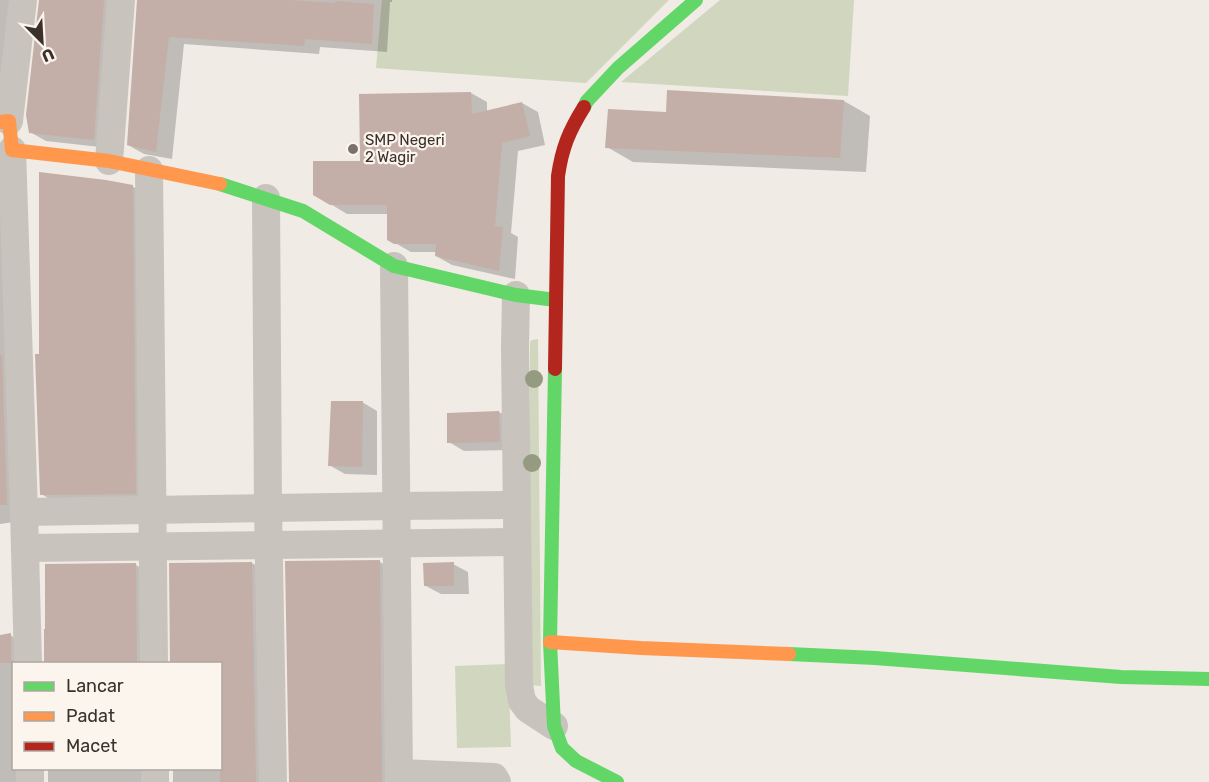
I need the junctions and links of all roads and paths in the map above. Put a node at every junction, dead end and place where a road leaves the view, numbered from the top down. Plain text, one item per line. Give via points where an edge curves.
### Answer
1 (23, 0) edge
2 (121, 0) edge
3 (696, 0) edge
4 (5, 122) edge
5 (12, 150) junction
6 (109, 161) junction
7 (148, 170) junction
8 (266, 198) junction
9 (8, 243) edge
10 (394, 266) junction
11 (516, 295) junction
12 (556, 300) junction
13 (10, 359) edge
14 (396, 506) junction
15 (517, 506) junction
16 (268, 508) junction
17 (152, 510) junction
18 (24, 512) junction
19 (518, 542) junction
20 (396, 543) junction
21 (268, 544) junction
22 (153, 546) junction
23 (25, 548) junction
24 (550, 642) junction
25 (28, 662) edge
26 (154, 662) edge
27 (1209, 679) edge
28 (554, 726) junction
29 (400, 777) edge
30 (273, 782) edge
31 (497, 782) edge
32 (617, 782) edge

1 - 4 street
2 - 6 street
3 - 12 street via 618,68 587,101 571,127 558,176
4 - 5 street
5 - 6 street
5 - 9 street
6 - 7 street
7 - 8 street via 226,185
7 - 17 street
8 - 10 street via 303,212
8 - 16 street
9 - 13 street
10 - 11 street
10 - 14 street
11 - 12 street
11 - 15 street
12 - 24 street
13 - 18 street
14 - 15 street
14 - 16 street
14 - 20 street
15 - 19 street
16 - 17 street
16 - 21 street
17 - 18 street
17 - 22 street
18 - 23 street
19 - 20 street
19 - 28 street via 522,701
20 - 21 street
20 - 29 street
21 - 22 street
21 - 30 street
22 - 23 street
22 - 26 street
23 - 25 street
24 - 27 street
24 - 28 street
28 - 32 street via 562,748 576,761
29 - 31 street via 494,777

